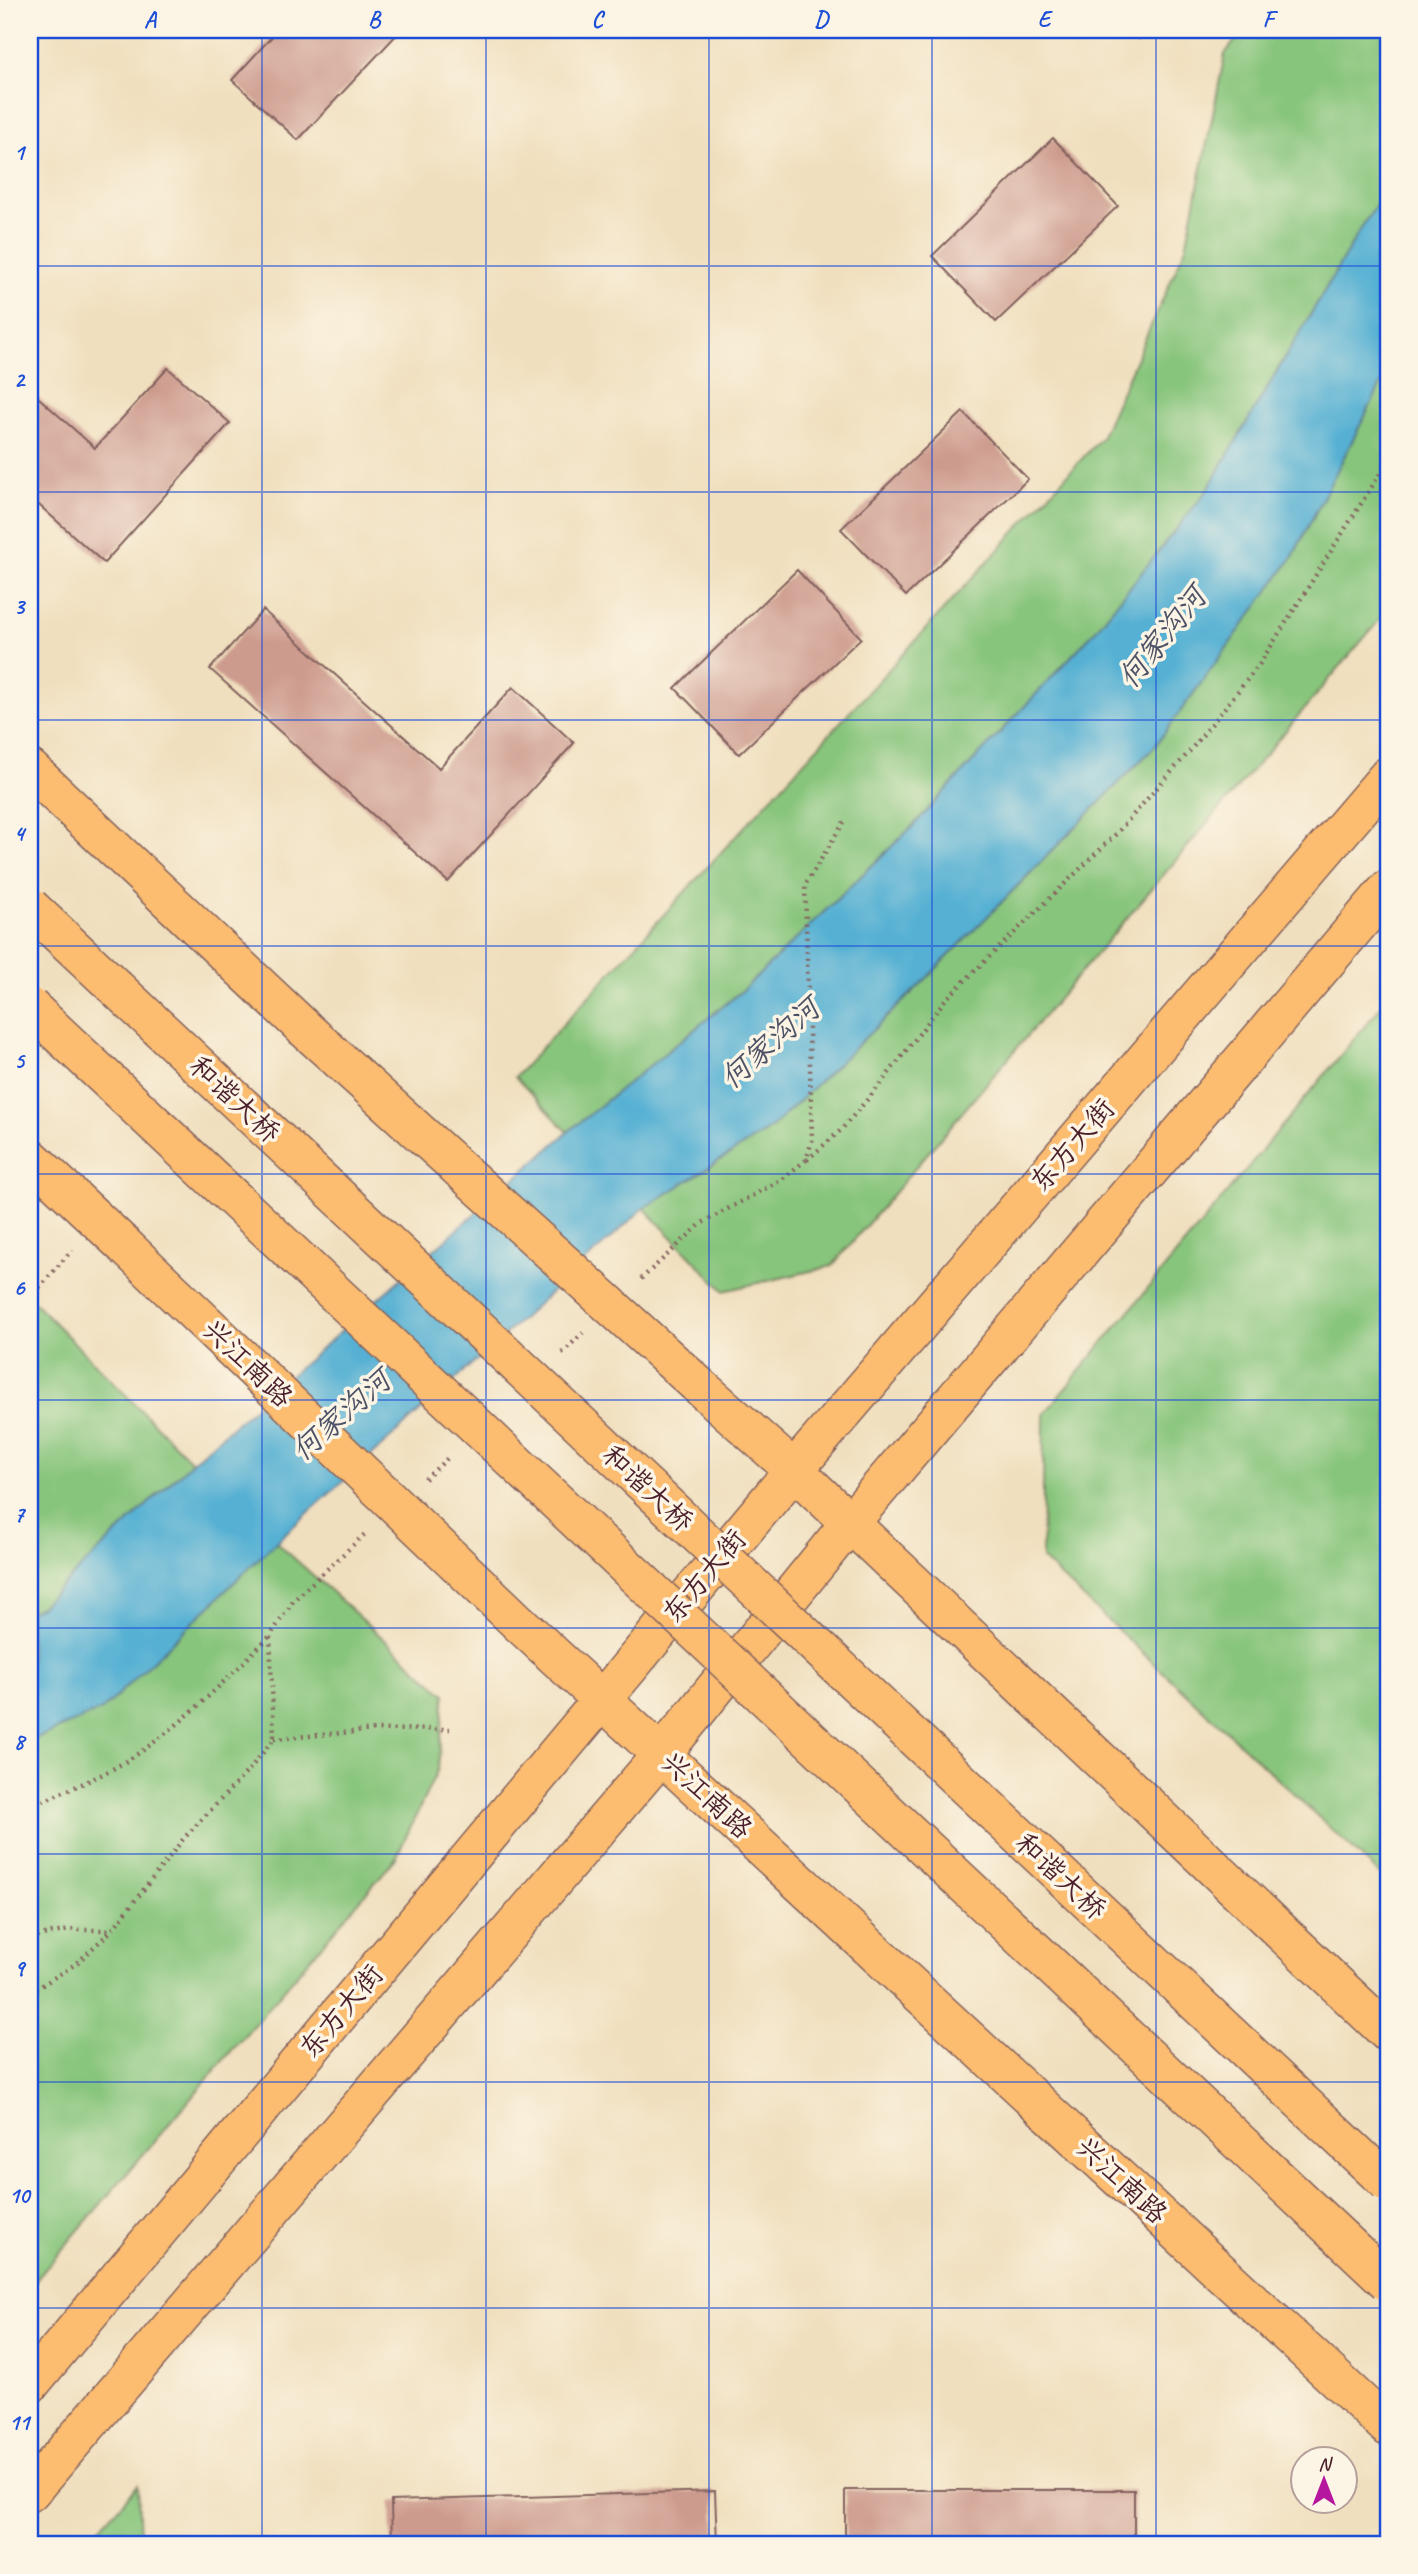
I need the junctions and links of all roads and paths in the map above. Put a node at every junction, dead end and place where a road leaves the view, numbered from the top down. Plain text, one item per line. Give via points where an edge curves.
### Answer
1 (1388, 461) edge
2 (30, 769) edge
3 (1388, 776) edge
4 (844, 822) dead end
5 (1388, 889) edge
6 (30, 907) edge
7 (30, 1007) edge
8 (811, 1112) dead end
9 (30, 1157) edge
10 (806, 1160) dead end
11 (98, 1221) junction
12 (30, 1298) edge
13 (794, 1470) junction
14 (849, 1524) junction
15 (270, 1636) dead end
16 (601, 1698) junction
17 (450, 1729) dead end
18 (274, 1739) dead end
19 (662, 1754) junction
20 (30, 1807) edge
21 (112, 1930) dead end
22 (30, 1937) edge
23 (1388, 2033) edge
24 (1388, 2183) edge
25 (1388, 2282) edge
26 (30, 2384) edge
27 (1388, 2427) edge
28 (30, 2492) edge

1 - 10 path via 1259,665 1189,752 1116,834 945,1000 872,1095
2 - 13 main road, bridge via 304,1028
3 - 13 main road, 东方大街
4 - 8 path via 806,885
5 - 14 main road
6 - 24 main road, 和谐大桥, bridge
7 - 25 main road, bridge
9 - 11 main road, 兴江南路
11 - 12 path
11 - 16 main road, 兴江南路, bridge
13 - 14 main road
13 - 16 main road, 东方大街
14 - 19 main road
14 - 23 main road
15 - 20 path via 186,1718 149,1745 109,1771
16 - 19 main road, 兴江南路
16 - 26 main road, 东方大街
17 - 18 path
19 - 27 main road, 兴江南路
19 - 28 main road
21 - 22 path

